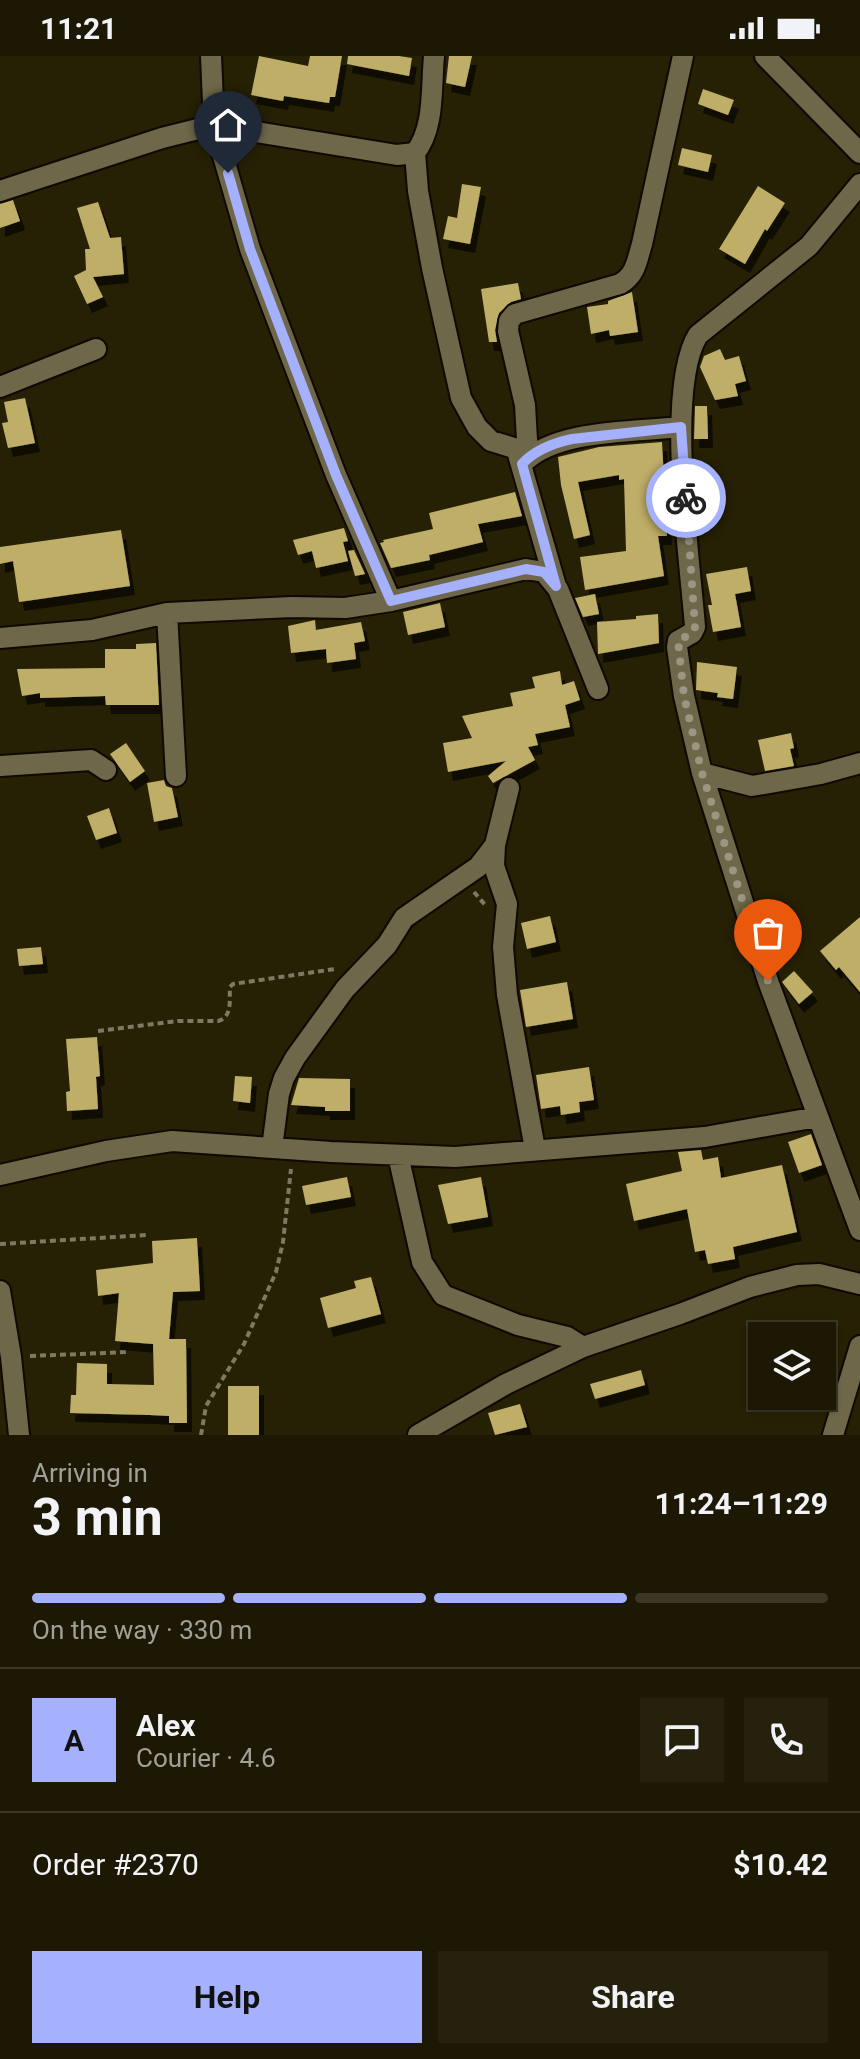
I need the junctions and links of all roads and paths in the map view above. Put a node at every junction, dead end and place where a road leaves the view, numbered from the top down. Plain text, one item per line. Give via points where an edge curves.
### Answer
1 (211, 56) edge
2 (434, 56) edge
3 (683, 56) edge
4 (766, 56) edge
5 (214, 125) junction
6 (415, 153) junction
7 (860, 153) edge
8 (860, 184) edge
9 (0, 191) edge
10 (96, 349) dead end
11 (0, 387) edge
12 (681, 427) junction
13 (525, 460) junction
14 (556, 586) junction
15 (391, 601) junction
16 (167, 613) junction
17 (0, 638) edge
18 (598, 689) dead end
19 (860, 763) edge
20 (0, 766) edge
21 (106, 770) dead end
22 (702, 773) junction
23 (176, 776) dead end
24 (509, 788) dead end
25 (495, 845) junction
26 (369, 964) junction
27 (98, 1031) dead end
28 (817, 1117) junction
29 (272, 1148) junction
30 (535, 1149) junction
31 (294, 1150) junction
32 (398, 1155) junction
33 (0, 1175) edge
34 (860, 1230) edge
35 (147, 1235) dead end
36 (0, 1244) edge
37 (860, 1284) edge
38 (0, 1291) edge
39 (860, 1346) edge
40 (583, 1347) junction
41 (129, 1352) dead end
42 (11, 1357) junction
43 (19, 1435) edge
44 (201, 1435) edge
45 (418, 1435) edge
46 (833, 1435) edge

1 - 5 street
2 - 6 street via 428,128
3 - 13 street via 635,270 620,284 515,314 509,321 525,405
4 - 7 street
5 - 6 street via 397,155
5 - 9 street
5 - 15 street via 250,249 336,475
6 - 13 street via 429,253 461,398 491,441 514,448
8 - 12 street via 809,246 698,335 688,357
10 - 11 street
12 - 13 street via 572,439
12 - 22 street via 695,627 677,647
13 - 14 street
14 - 15 street via 544,572 526,569
14 - 18 street
15 - 16 street via 345,608
16 - 17 street via 92,630
16 - 23 street
19 - 22 street via 752,786
20 - 21 street via 91,760
22 - 28 street
24 - 25 street
25 - 26 street via 478,867 404,918
25 - 30 street via 496,875 507,904 507,995
26 - 27 path via 240,981 230,987 227,1017 218,1021
26 - 29 street via 295,1058 279,1094
28 - 30 street via 705,1137
28 - 34 street
29 - 31 street
29 - 33 street via 172,1141
30 - 32 street via 455,1157
31 - 32 street
31 - 44 path via 276,1272 244,1344 206,1406
32 - 40 street via 422,1262 443,1295
35 - 36 path
37 - 40 street via 819,1274 779,1279
38 - 42 street
39 - 46 street
40 - 45 street
41 - 42 path
42 - 43 street

